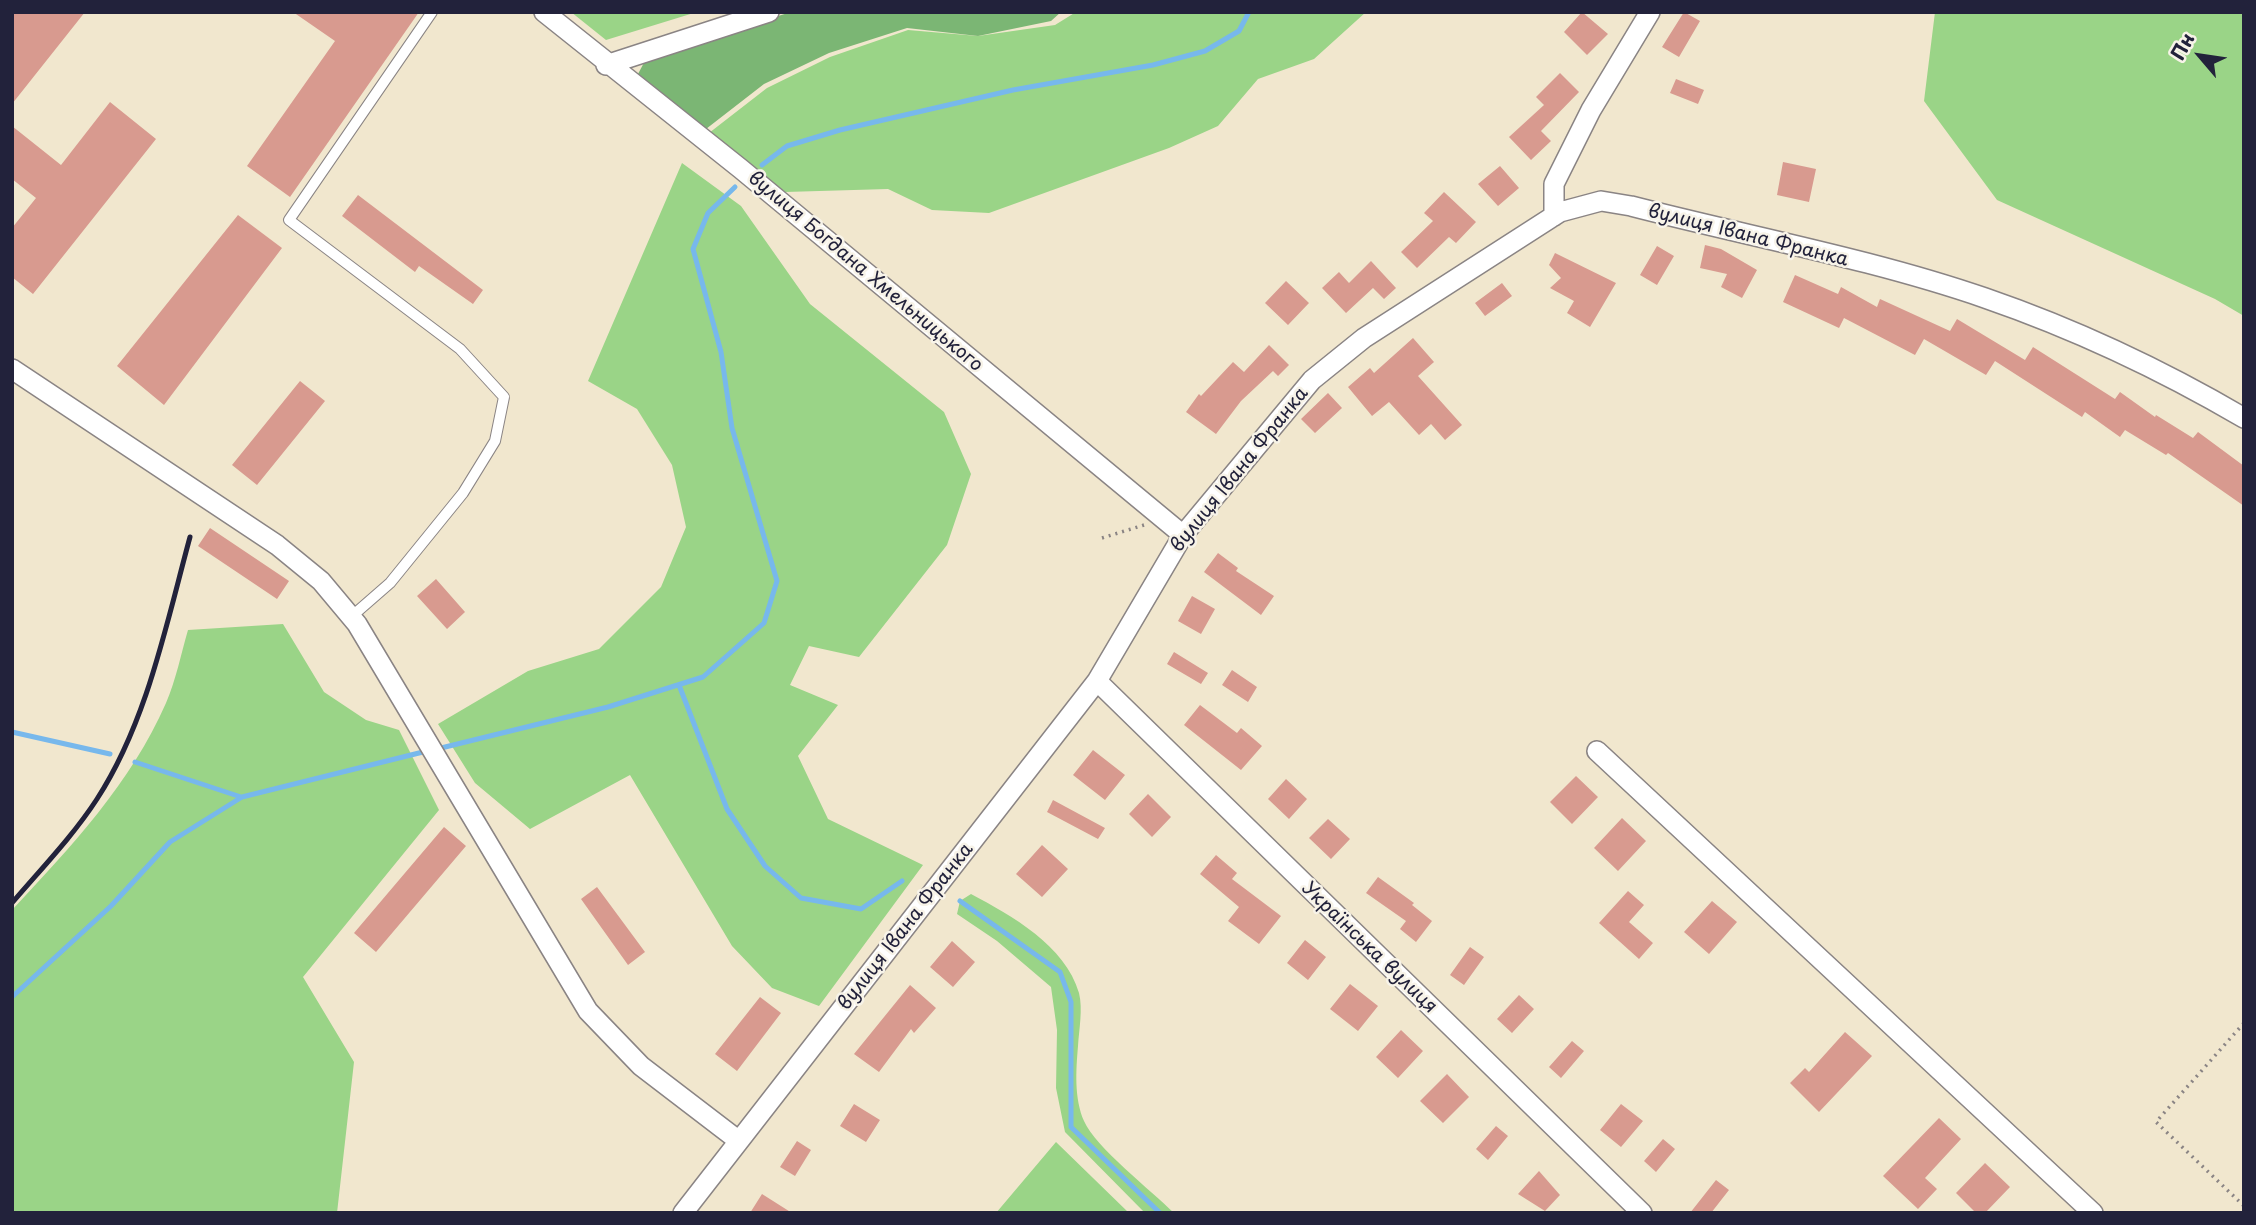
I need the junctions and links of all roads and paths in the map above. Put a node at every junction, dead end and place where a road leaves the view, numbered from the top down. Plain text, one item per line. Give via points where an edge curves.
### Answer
1 (432, 12) edge
2 (544, 12) edge
3 (769, 12) edge
4 (1650, 12) edge
5 (606, 65) junction
6 (1554, 216) junction
7 (12, 369) edge
8 (2244, 418) edge
9 (1162, 518) junction
10 (1183, 535) junction
11 (1102, 538) dead end
12 (351, 617) junction
13 (1097, 681) junction
14 (1597, 751) dead end
15 (2244, 1023) edge
16 (739, 1141) junction
17 (2244, 1206) edge
18 (683, 1213) edge
19 (1642, 1213) edge
20 (2093, 1213) edge

1 - 12 lane via 289,220 460,349 504,397 495,441 463,493 390,583
2 - 5 street, вулиця Богдана Хмельницького
3 - 5 street
4 - 6 street via 1591,110 1554,184
5 - 9 street, вулиця Богдана Хмельницького via 741,169
6 - 8 street, вулиця Івана Франка via 1601,201 1631,206 1982,297 2052,322 2171,377
6 - 10 street, вулиця Івана Франка via 1364,338 1312,380
7 - 12 street via 277,545 321,581
9 - 10 street, вулиця Богдана Хмельницького
9 - 11 path
10 - 13 street, вулиця Івана Франка
12 - 16 street via 588,1011 641,1066
13 - 16 street, вулиця Івана Франка
13 - 19 street, Українська вулиця
14 - 20 street
15 - 17 path via 2156,1122
16 - 18 street, вулиця Івана Франка

